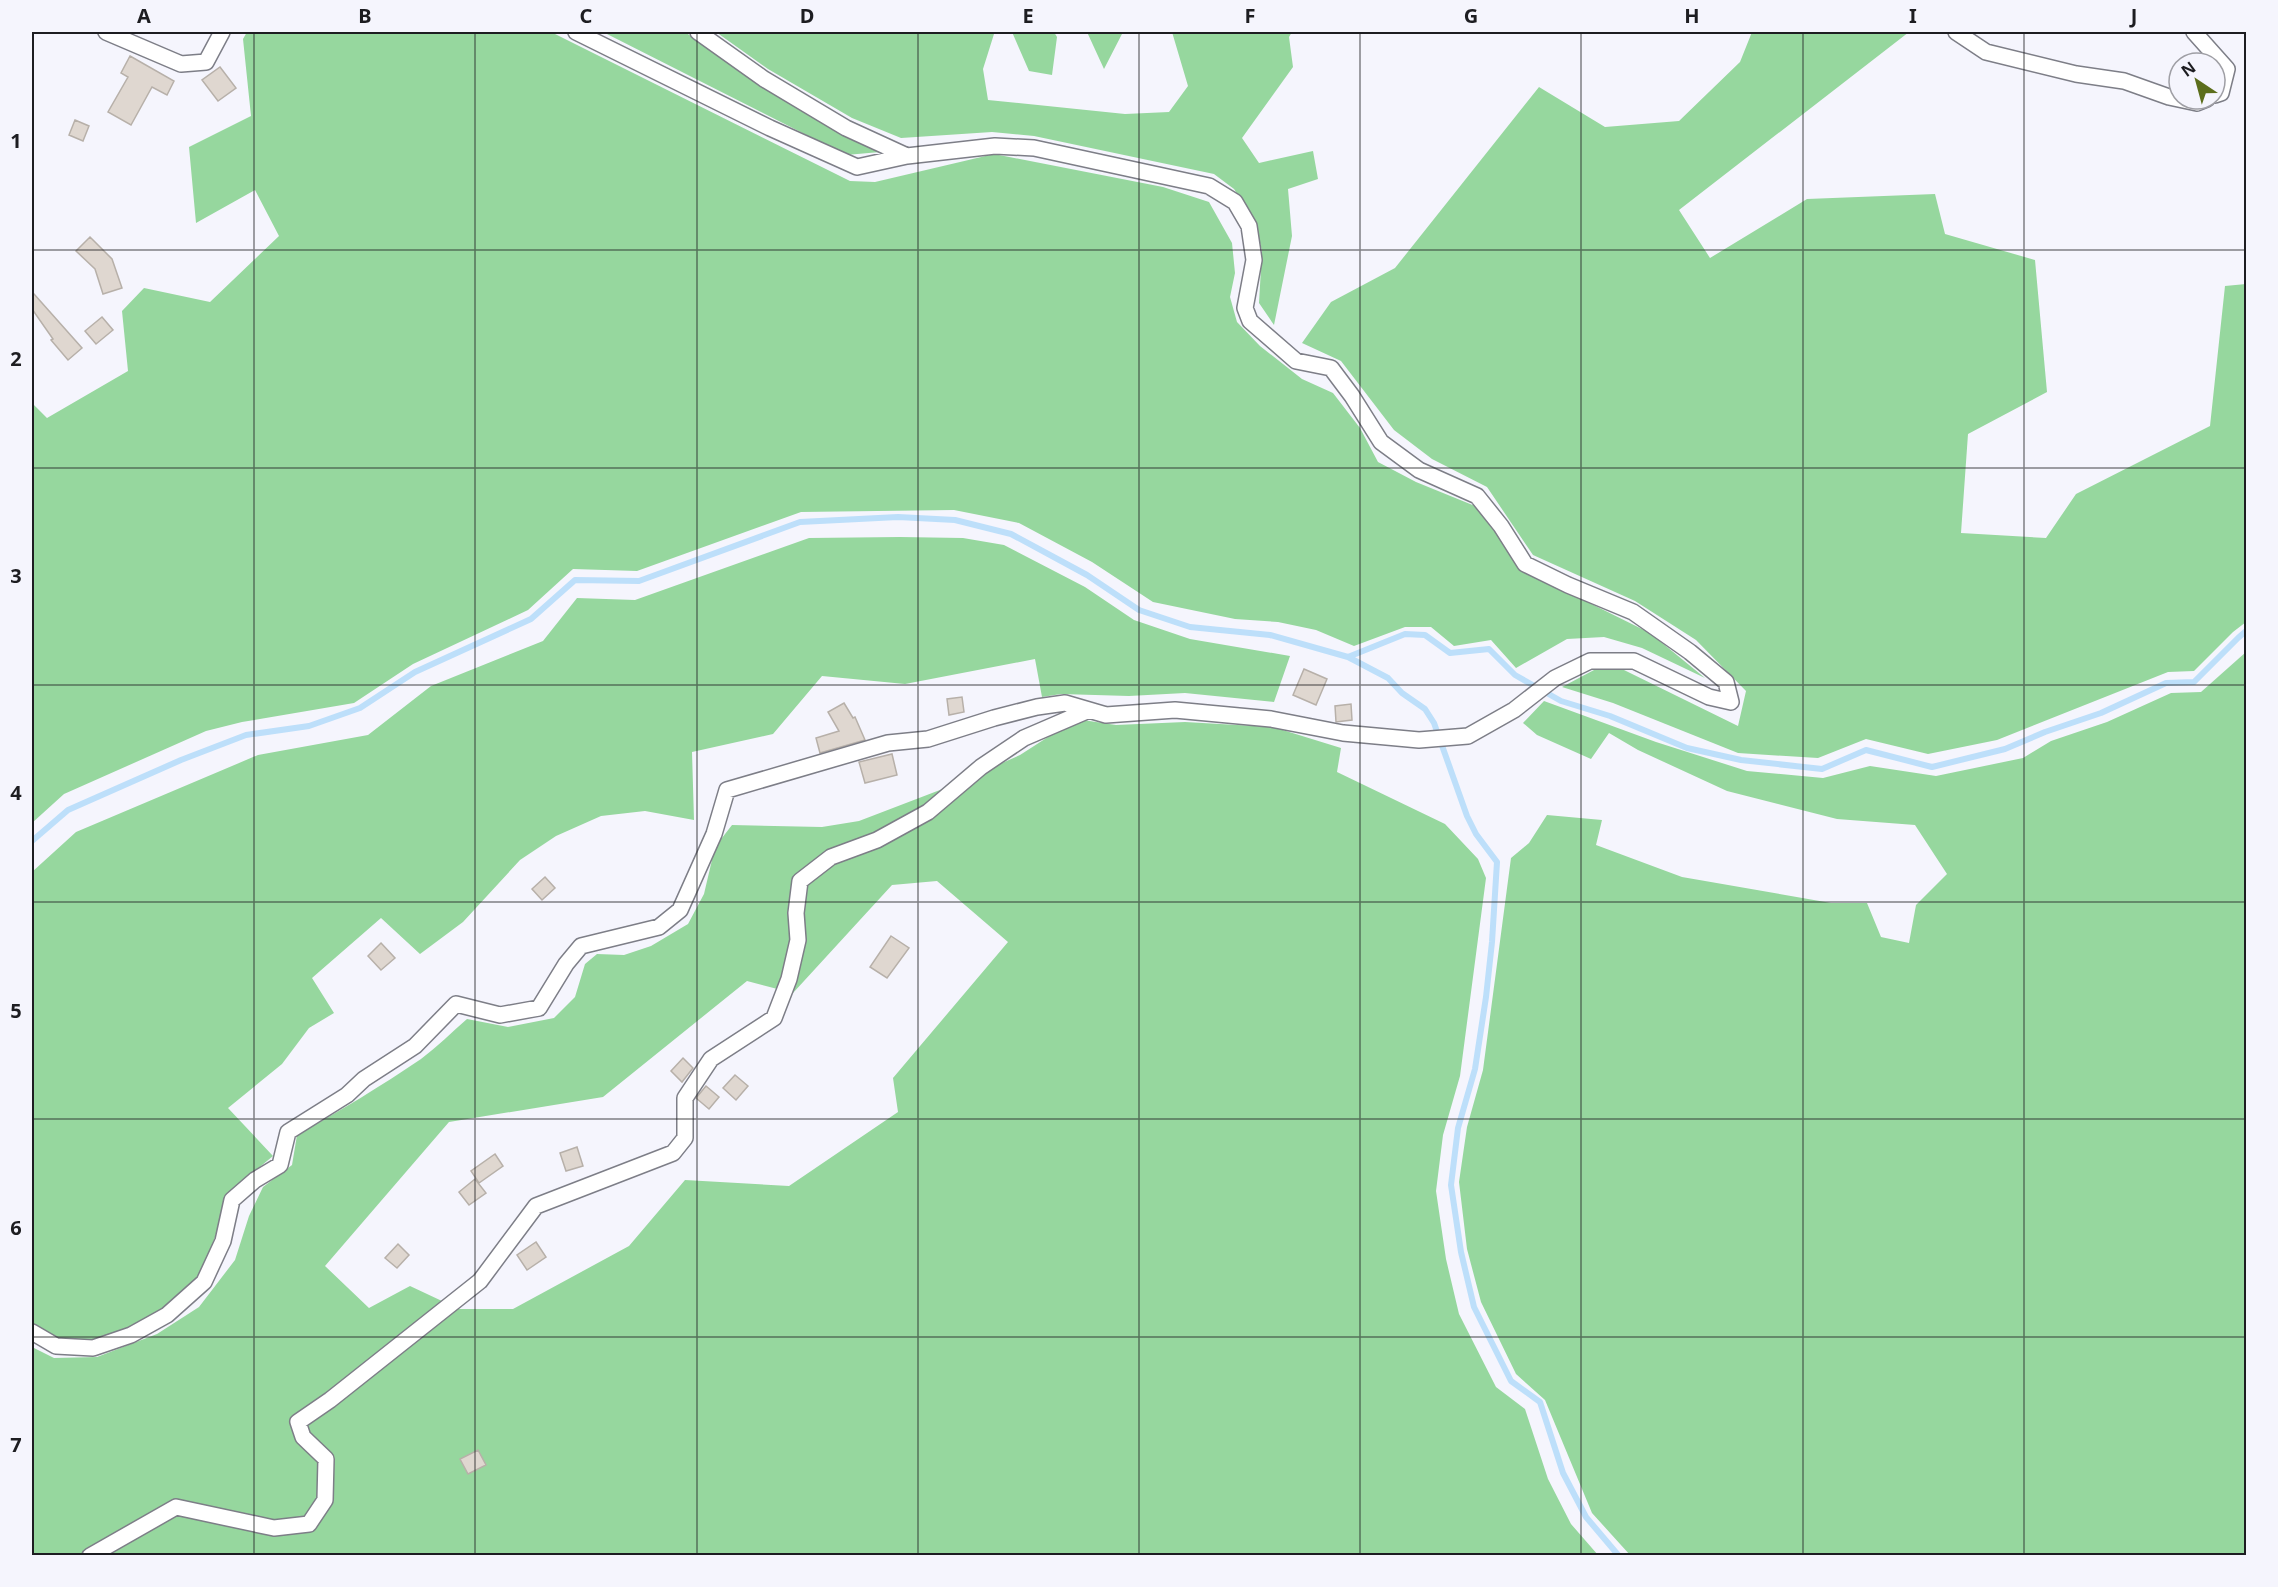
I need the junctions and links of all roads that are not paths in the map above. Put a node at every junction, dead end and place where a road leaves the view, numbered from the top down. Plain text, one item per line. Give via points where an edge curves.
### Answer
1 (106, 32) edge
2 (222, 32) edge
3 (576, 32) edge
4 (698, 32) edge
5 (1956, 32) edge
6 (2194, 32) edge
7 (2211, 51) edge
8 (2167, 96) edge
9 (908, 156) junction
10 (1089, 710) junction
11 (32, 1332) edge
12 (90, 1556) edge

1 - 2 street via 181,64 206,62
3 - 9 street via 857,168
4 - 9 street via 774,86 846,128
5 - 8 street via 1986,52 2076,74 2124,81
6 - 7 street
9 - 10 street via 995,146 1034,148 1209,186 1234,202 1249,226 1251,237 1254,260 1245,308 1250,321 1296,361 1331,368 1381,442 1419,470 1477,496 1525,564 1633,612 1726,682 1731,702 1708,697 1634,661 1590,661 1555,678 1514,710 1468,736 1419,740 1343,734 1271,719 1175,710 1106,715
10 - 11 street via 1065,703 1036,707 928,739 888,743 727,790 714,834 680,910 659,927 581,946 539,1008 500,1015 456,1004 415,1047 288,1132 280,1165 232,1200 223,1241 204,1282 167,1316 131,1335 93,1348 57,1346
10 - 12 street via 1024,738 981,767 928,812 877,840 831,857 800,881 798,940 774,1018 711,1059 685,1098 686,1138 673,1153 536,1206 480,1281 298,1422 303,1437 326,1459 325,1500 309,1524 274,1528 176,1507

